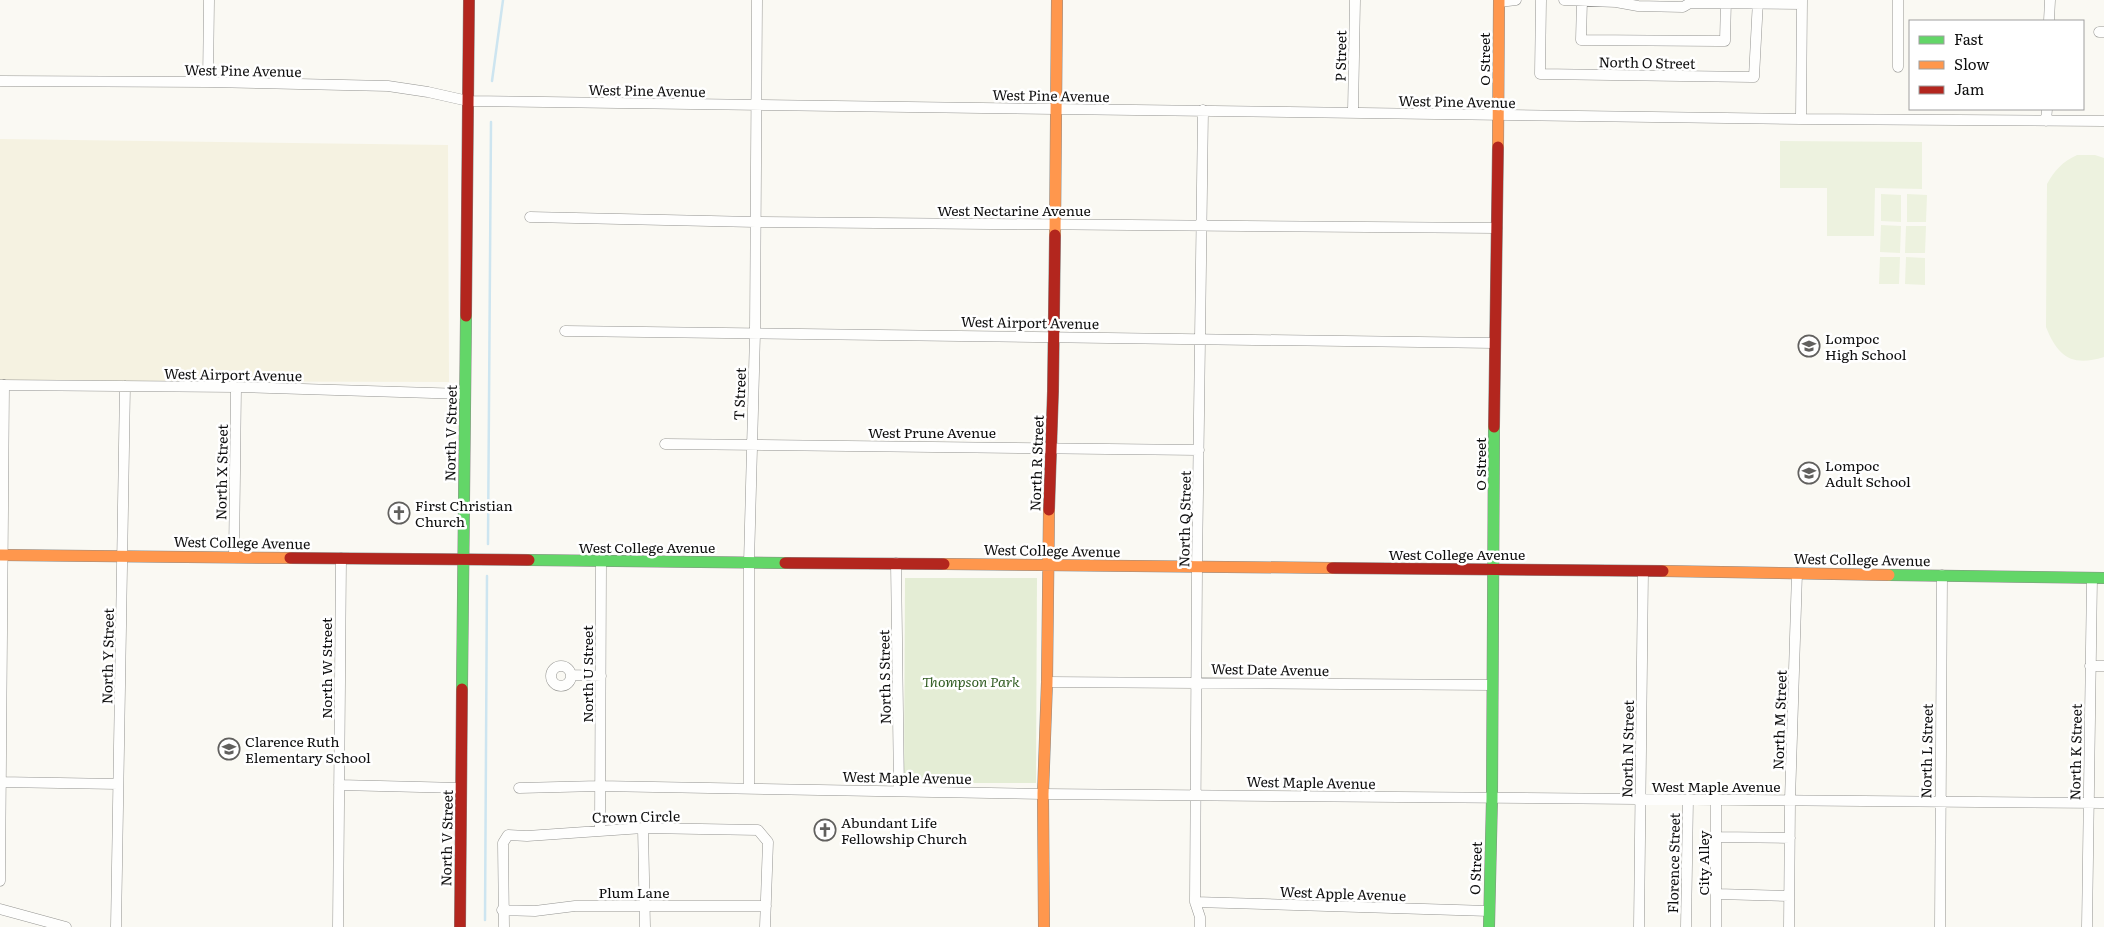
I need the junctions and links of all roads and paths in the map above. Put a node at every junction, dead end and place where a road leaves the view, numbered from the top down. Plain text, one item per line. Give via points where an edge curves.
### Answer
1 (209, 0) edge
2 (469, 0) edge
3 (757, 0) edge
4 (1057, 0) edge
5 (1355, 0) edge
6 (1516, 0) edge
7 (1541, 0) edge
8 (1564, 0) edge
9 (1898, 0) edge
10 (2050, 0) edge
11 (1499, 1) edge
12 (1582, 1) edge
13 (1726, 2) edge
14 (1758, 2) edge
15 (1802, 2) edge
16 (2049, 20) edge
17 (1898, 68) dead end
18 (0, 81) edge
19 (208, 82) junction
20 (468, 101) junction
21 (757, 106) junction
22 (1056, 109) junction
23 (1203, 110) junction
24 (2046, 110) edge
25 (1353, 112) junction
26 (1498, 115) junction
27 (1800, 119) junction
28 (2046, 121) junction
29 (2104, 121) edge
30 (530, 217) dead end
31 (755, 222) junction
32 (1055, 224) junction
33 (1202, 225) junction
34 (1497, 228) junction
35 (565, 331) dead end
36 (755, 333) junction
37 (1053, 336) junction
38 (1201, 339) junction
39 (1494, 342) junction
40 (2, 385) edge
41 (125, 386) junction
42 (236, 387) junction
43 (465, 394) junction
44 (665, 444) dead end
45 (752, 445) junction
46 (1053, 447) junction
47 (1199, 450) junction
48 (2, 555) edge
49 (122, 556) junction
50 (234, 558) junction
51 (340, 558) junction
52 (463, 561) junction
53 (601, 562) junction
54 (749, 563) junction
55 (896, 563) junction
56 (1047, 565) junction
57 (1197, 568) junction
58 (1494, 570) junction
59 (1643, 571) junction
60 (1797, 573) junction
61 (1942, 575) junction
62 (2092, 578) junction
63 (2104, 578) edge
64 (2090, 666) junction
65 (2104, 666) edge
66 (572, 675) dead end
67 (601, 676) junction
68 (1047, 682) junction
69 (1197, 682) junction
70 (1492, 685) junction
71 (1, 782) edge
72 (118, 784) junction
73 (339, 786) junction
74 (599, 786) junction
75 (461, 788) junction
76 (519, 788) dead end
77 (749, 788) junction
78 (899, 790) junction
79 (1043, 794) junction
80 (1196, 795) junction
81 (1492, 798) junction
82 (1640, 799) junction
83 (1688, 799) junction
84 (1716, 800) junction
85 (1790, 800) junction
86 (1939, 801) junction
87 (2088, 804) junction
88 (2104, 804) edge
89 (643, 828) junction
90 (600, 830) junction
91 (1717, 837) junction
92 (1790, 838) junction
93 (0, 882) edge
94 (1717, 894) junction
95 (1789, 896) junction
96 (1196, 902) junction
97 (646, 906) junction
98 (766, 906) junction
99 (0, 909) edge
100 (502, 910) junction
101 (1489, 911) junction
102 (66, 927) edge
103 (116, 927) edge
104 (338, 927) edge
105 (460, 927) edge
106 (504, 927) edge
107 (644, 927) edge
108 (765, 927) edge
109 (1044, 927) edge
110 (1200, 927) edge
111 (1489, 927) edge
112 (1639, 927) edge
113 (1686, 927) edge
114 (1716, 927) edge
115 (1789, 927) edge
116 (1940, 927) edge
117 (2087, 927) edge

1 - 19 street
2 - 20 street, North V Street
3 - 21 street, T Street
4 - 22 street, North R Street
5 - 25 street, P Street
6 - 11 street
7 - 14 street, North O Street via 1540,74 1754,77
8 - 12 street
9 - 17 street
10 - 16 street
11 - 26 street, O Street
12 - 13 street via 1683,7 1690,3
12 - 13 street via 1581,40 1725,41
13 - 14 street
14 - 15 street
15 - 27 street
18 - 19 street, West Pine Avenue
19 - 20 street, West Pine Avenue via 388,86
20 - 21 street, West Pine Avenue
20 - 43 street, North V Street
21 - 22 street, West Pine Avenue
21 - 31 street, T Street
22 - 23 street, West Pine Avenue
22 - 32 street, North R Street
23 - 25 street, West Pine Avenue
23 - 33 street, North Q Street
24 - 28 street
25 - 26 street, West Pine Avenue
26 - 27 street, West Pine Avenue
26 - 34 street, O Street
27 - 28 street, West Pine Avenue
28 - 29 street, West Pine Avenue
30 - 31 street, West Nectarine Avenue
31 - 32 street, West Nectarine Avenue
31 - 36 street, T Street
32 - 33 street, West Nectarine Avenue
32 - 37 street, North R Street
33 - 34 street, West Nectarine Avenue
33 - 38 street, North Q Street
34 - 39 street, O Street
35 - 36 street, West Airport Avenue
36 - 37 street, West Airport Avenue
36 - 45 street, T Street
37 - 38 street, West Airport Avenue
37 - 46 street, North R Street
38 - 39 street, West Airport Avenue
38 - 47 street, North Q Street
39 - 58 street, O Street
40 - 41 street, West Airport Avenue
40 - 48 street
41 - 42 street, West Airport Avenue
41 - 49 street, North Y Street
42 - 43 street, West Airport Avenue
42 - 50 street, North X Street
43 - 52 street, North V Street
44 - 45 street, West Prune Avenue
45 - 46 street, West Prune Avenue
45 - 54 street, T Street
46 - 47 street, West Prune Avenue
46 - 56 street, North R Street
47 - 57 street, North Q Street
48 - 49 street, West College Avenue
48 - 71 street
49 - 50 street, West College Avenue
49 - 72 street, North Y Street
50 - 51 street, West College Avenue
51 - 52 street, West College Avenue
51 - 73 street, North W Street
52 - 53 street, West College Avenue
52 - 75 street, North V Street
53 - 54 street, West College Avenue
53 - 67 street, North U Street
54 - 55 street, West College Avenue
54 - 77 street, T Street
55 - 56 street, West College Avenue
55 - 78 street, North S Street
56 - 57 street, West College Avenue
56 - 68 street, North R Street
57 - 58 street, West College Avenue
57 - 69 street, North Q Street
58 - 59 street, West College Avenue
58 - 70 street, O Street
59 - 60 street, West College Avenue
59 - 82 street, North N Street
60 - 61 street, West College Avenue
60 - 85 street, North M Street
61 - 62 street, West College Avenue
61 - 86 street, North L Street
62 - 63 street, West College Avenue
62 - 64 street, North K Street
64 - 65 street
64 - 87 street, North K Street
66 - 67 street
67 - 74 street, North U Street
68 - 69 street, West Date Avenue
68 - 79 street, North R Street
69 - 70 street, West Date Avenue
69 - 80 street, North Q Street
70 - 81 street, O Street
71 - 72 street
71 - 93 street
72 - 103 street, North Y Street
73 - 75 street
73 - 104 street, North W Street
74 - 76 street, West Maple Avenue
74 - 77 street, West Maple Avenue
74 - 90 street, North U Street
75 - 105 street, North V Street
77 - 78 street, West Maple Avenue
78 - 79 street, West Maple Avenue
79 - 80 street, West Maple Avenue
79 - 109 street, North R Street
80 - 81 street, West Maple Avenue
80 - 96 street, North Q Street
81 - 82 street, West Maple Avenue
81 - 101 street, O Street
82 - 83 street, West Maple Avenue
82 - 112 street, North N Street
83 - 84 street, West Maple Avenue
83 - 113 street, Florence Street
84 - 85 street, West Maple Avenue
84 - 91 street, City Alley
85 - 86 street, West Maple Avenue
85 - 92 street, North M Street
86 - 87 street, West Maple Avenue
86 - 116 street, North L Street
87 - 88 street, West Maple Avenue
87 - 117 street, North K Street
89 - 90 street, Crown Circle
89 - 97 street
89 - 98 street, Crown Circle via 758,830 768,842
90 - 100 street, Crown Circle via 508,835 503,843
91 - 92 street
91 - 94 street, City Alley
92 - 95 street, North M Street
94 - 95 street
94 - 114 street, City Alley
95 - 115 street, North M Street
96 - 101 street, West Apple Avenue
96 - 110 street, North Q Street
97 - 98 street, Plum Lane
97 - 100 street, Plum Lane
97 - 107 street
98 - 108 street, Crown Circle
99 - 102 street
100 - 106 street, Crown Circle
101 - 111 street, O Street

